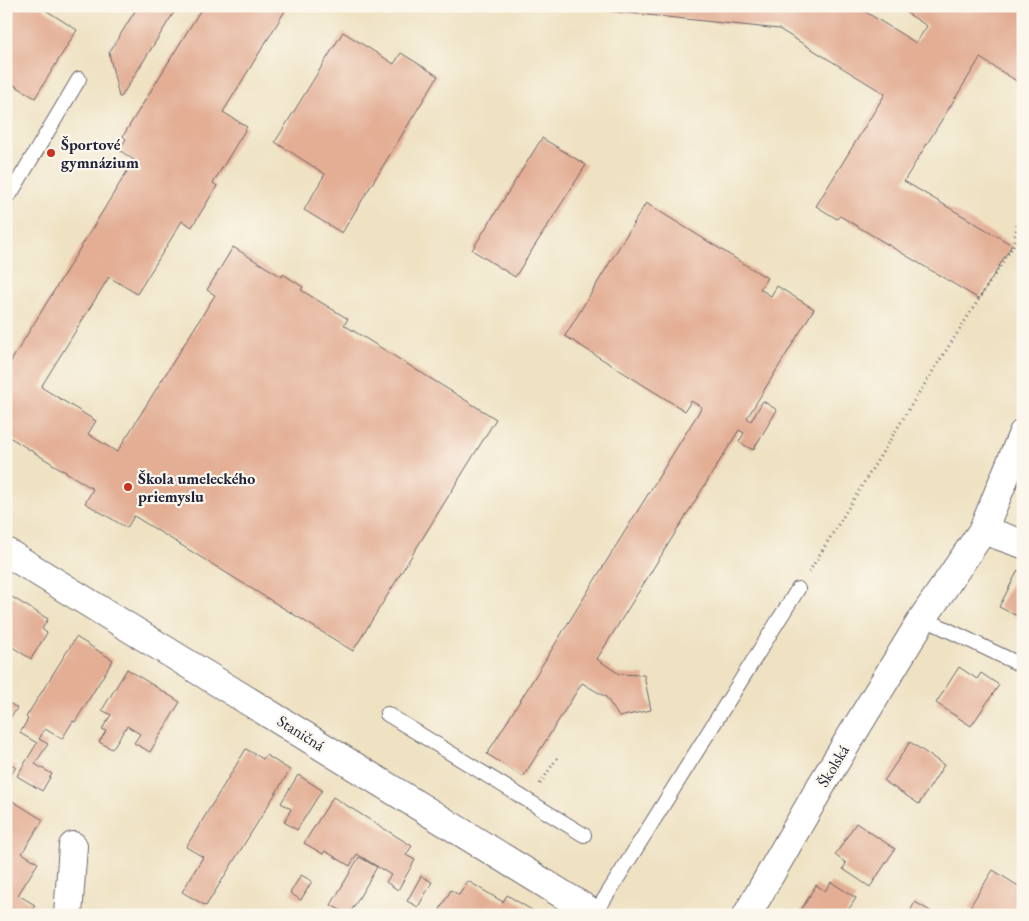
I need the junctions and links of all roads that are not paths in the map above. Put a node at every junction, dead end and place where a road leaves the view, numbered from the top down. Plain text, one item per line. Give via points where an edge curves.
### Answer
1 (79, 79) dead end
2 (8, 194) edge
3 (1023, 433) edge
4 (983, 530) junction
5 (1023, 544) edge
6 (6, 552) edge
7 (798, 589) road end
8 (923, 618) junction
9 (1023, 666) edge
10 (387, 714) dead end
11 (584, 834) dead end
12 (73, 846) dead end
13 (596, 914) edge
14 (68, 915) edge
15 (746, 915) edge

1 - 2 lane
3 - 4 street, Školská
4 - 5 street
4 - 8 street, Školská
6 - 13 street, Staničná
7 - 13 lane
8 - 9 lane
8 - 15 street, Školská
10 - 11 lane
12 - 14 street

